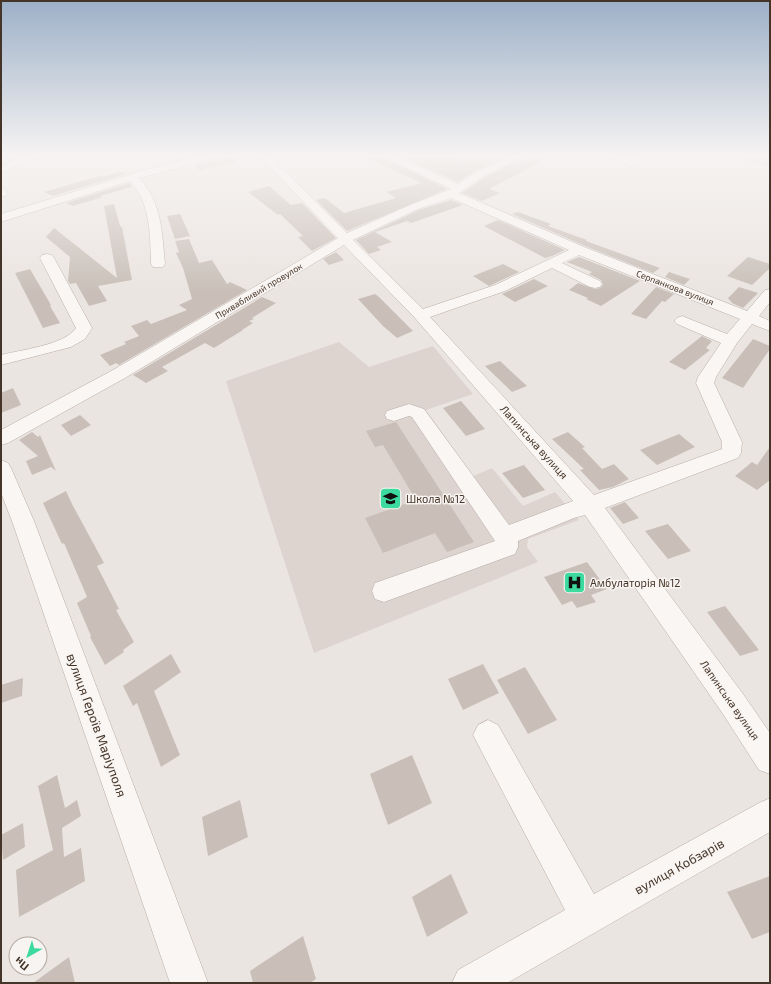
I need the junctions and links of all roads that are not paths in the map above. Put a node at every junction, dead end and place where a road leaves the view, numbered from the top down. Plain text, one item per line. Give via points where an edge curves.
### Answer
1 (56, 201) edge
2 (149, 201) edge
3 (307, 201) edge
4 (431, 201) edge
5 (475, 201) edge
6 (1, 218) edge
7 (345, 239) junction
8 (579, 250) junction
9 (47, 258) dead end
10 (158, 264) dead end
11 (551, 264) junction
12 (595, 284) dead end
13 (770, 293) edge
14 (420, 315) junction
15 (749, 317) junction
16 (682, 321) dead end
17 (770, 326) edge
18 (730, 341) junction
19 (1, 360) edge
20 (394, 414) dead end
21 (1, 438) edge
22 (1, 468) edge
23 (590, 505) junction
24 (505, 537) junction
25 (384, 591) dead end
26 (488, 735) dead end
27 (770, 759) edge
28 (770, 814) edge
29 (588, 917) junction
30 (189, 983) edge
31 (471, 983) edge

1 - 6 street
2 - 10 street via 155,223
3 - 7 street, Лапинська вулиця
4 - 7 street, Привабливий провулок
5 - 8 street, Серпанкова вулиця
7 - 14 street, Лапинська вулиця
7 - 21 street, Привабливий провулок via 119,374
8 - 11 street
8 - 15 street, Серпанкова вулиця
9 - 19 street via 84,328 79,336 65,344
11 - 12 street
11 - 14 street via 500,288
13 - 15 street
14 - 23 street, Лапинська вулиця
15 - 17 street, Серпанкова вулиця
15 - 18 street
16 - 18 street
18 - 23 street via 705,384 732,442 731,453
20 - 24 street via 410,409 418,413
22 - 30 street, вулиця Героїв Маріуполя via 23,521
23 - 24 street via 570,510
23 - 27 street, Лапинська вулиця via 734,704
24 - 25 street via 507,547
26 - 29 street
28 - 29 street, вулиця Кобзарів
29 - 31 street, вулиця Кобзарів

